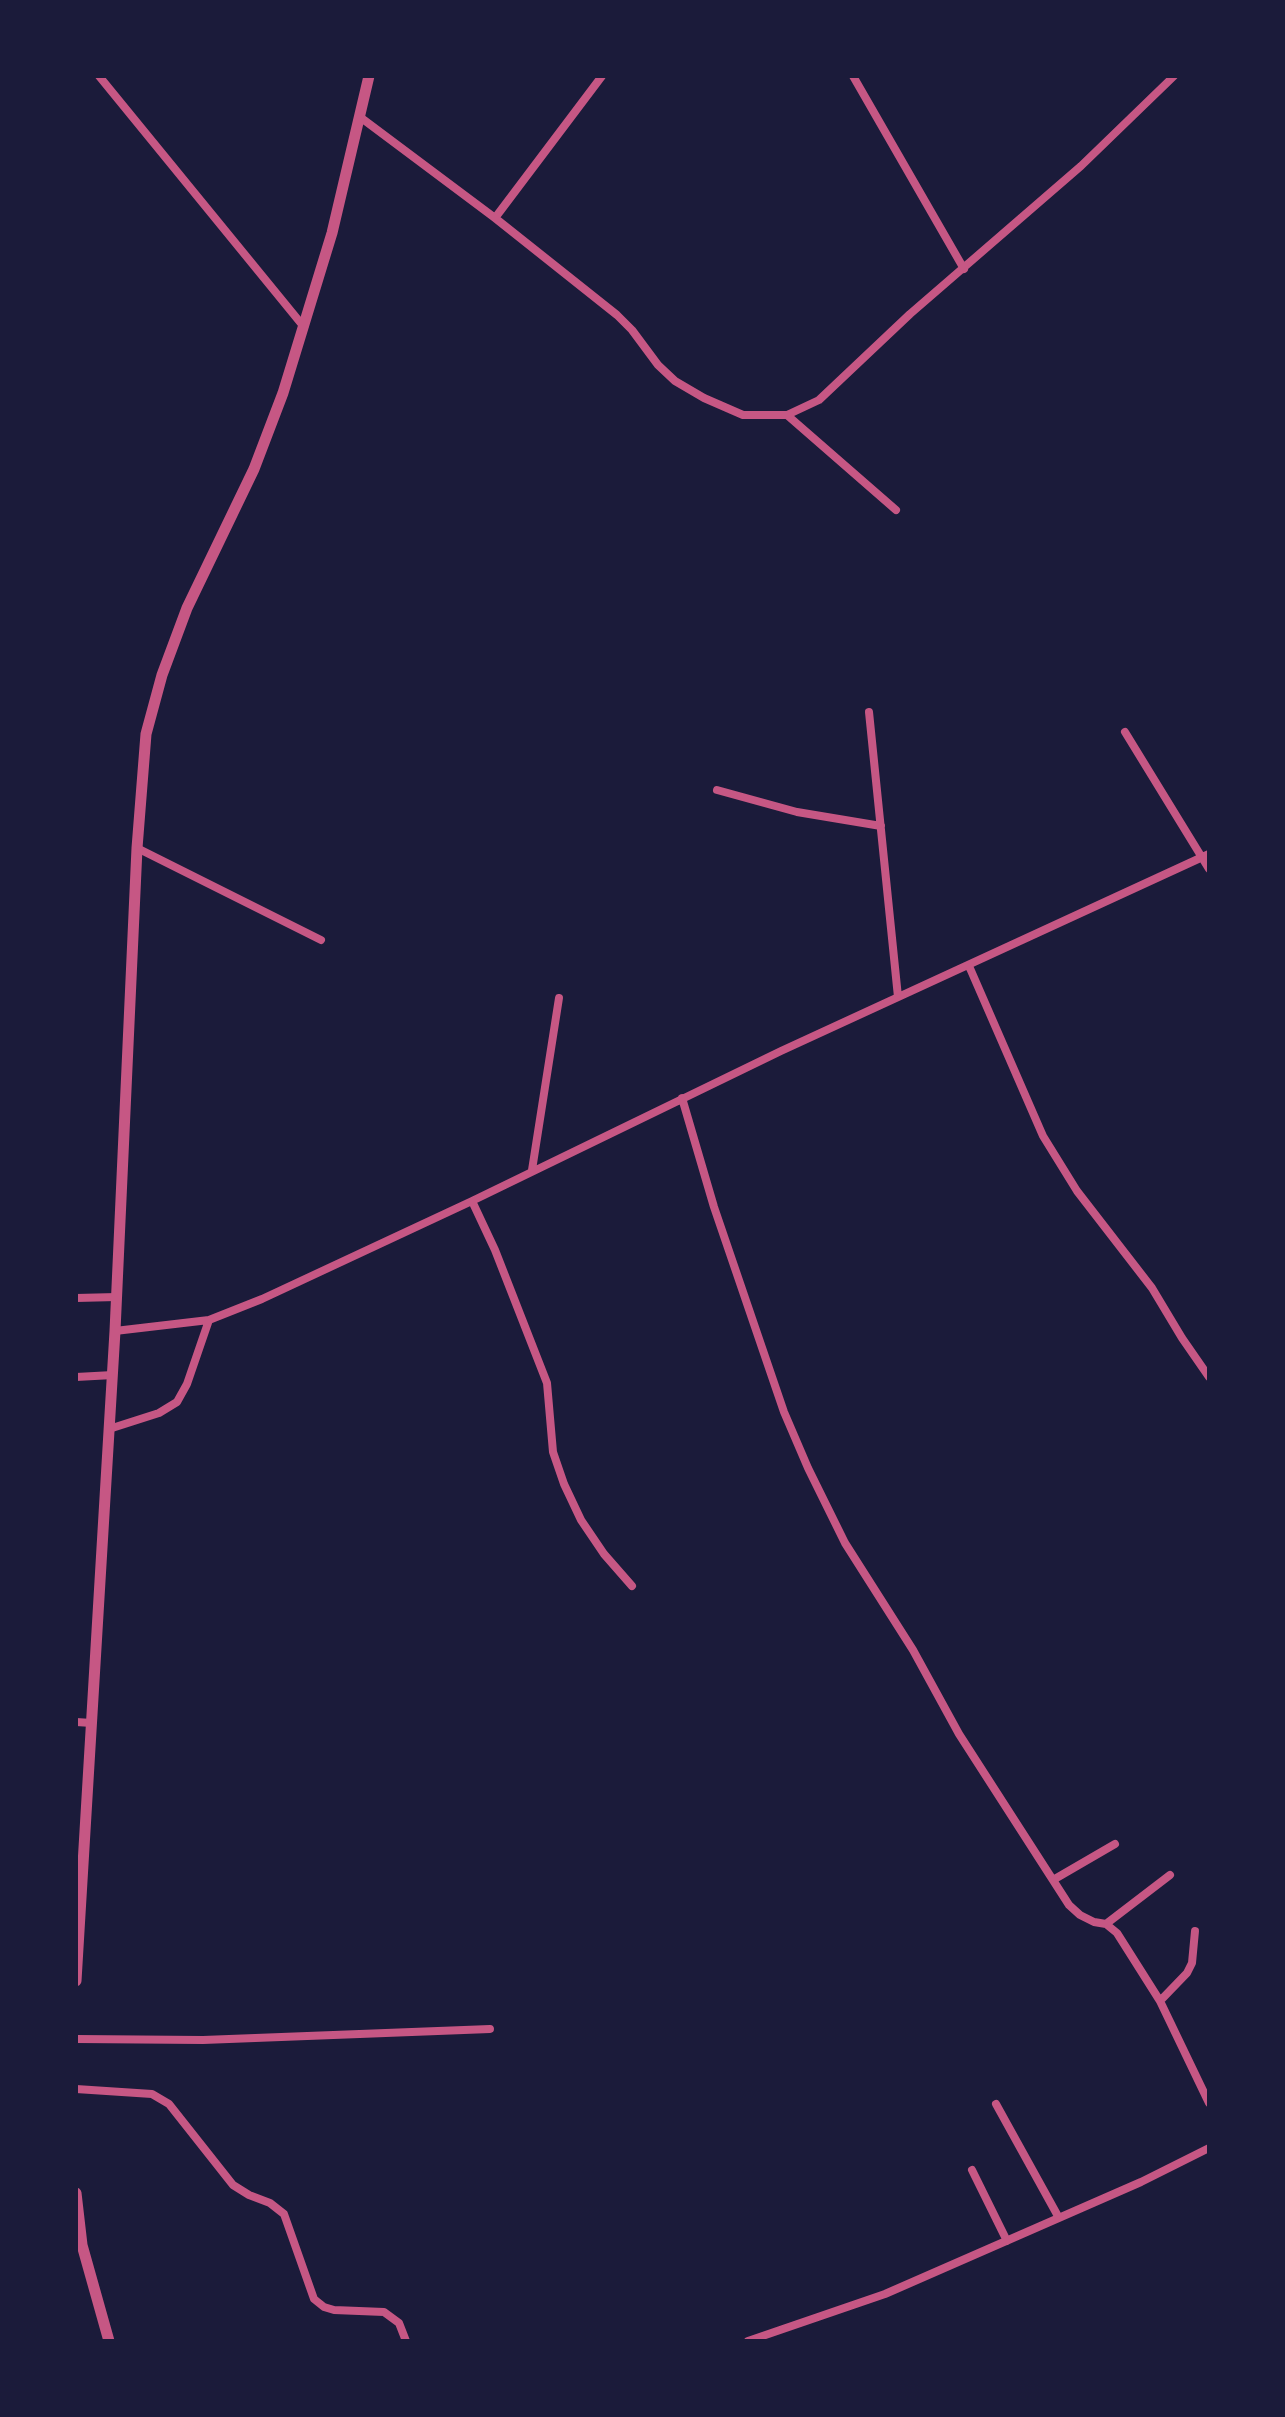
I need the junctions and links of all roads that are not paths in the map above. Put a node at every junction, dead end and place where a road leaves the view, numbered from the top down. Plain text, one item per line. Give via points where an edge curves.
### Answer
1 (99, 76) edge
2 (369, 76) edge
3 (602, 76) edge
4 (853, 76) edge
5 (1174, 76) edge
6 (360, 117) junction
7 (495, 218) junction
8 (964, 269) junction
9 (305, 327) junction
10 (787, 415) junction
11 (896, 510) dead end
12 (869, 712) dead end
13 (1125, 732) dead end
14 (717, 790) dead end
15 (881, 826) junction
16 (137, 848) junction
17 (1206, 855) edge
18 (1209, 869) edge
19 (321, 940) dead end
20 (969, 966) junction
21 (898, 997) junction
22 (559, 998) dead end
23 (682, 1098) junction
24 (532, 1170) junction
25 (472, 1201) junction
26 (117, 1297) junction
27 (76, 1298) edge
28 (209, 1320) junction
29 (115, 1331) junction
30 (113, 1375) junction
31 (76, 1377) edge
32 (1209, 1377) edge
33 (109, 1429) junction
34 (632, 1586) dead end
35 (76, 1722) edge
36 (92, 1723) junction
37 (1115, 1844) dead end
38 (1170, 1875) dead end
39 (1053, 1880) junction
40 (1106, 1924) junction
41 (1195, 1931) dead end
42 (76, 1981) edge
43 (1160, 2001) junction
44 (490, 2029) dead end
45 (76, 2039) edge
46 (76, 2089) edge
47 (1209, 2103) edge
48 (996, 2104) dead end
49 (1208, 2152) edge
50 (972, 2170) dead end
51 (76, 2193) edge
52 (1059, 2218) junction
53 (1007, 2241) junction
54 (109, 2341) edge
55 (406, 2341) edge
56 (748, 2341) edge

1 - 9 street
2 - 6 street
3 - 7 street
4 - 8 street
5 - 8 street
6 - 7 street
6 - 9 street
7 - 10 street via 617,315 675,381 743,415
8 - 10 street via 819,400
9 - 16 street via 254,469 187,608 162,675 146,734
10 - 11 street
12 - 15 street
13 - 17 street
14 - 15 street via 797,812
15 - 21 street
16 - 19 street
16 - 26 street
17 - 18 street
17 - 20 street
20 - 21 street
20 - 32 street via 1043,1136
21 - 23 street
22 - 24 street
23 - 24 street
23 - 39 street via 762,1350 808,1468 845,1543
24 - 25 street
25 - 28 street
25 - 34 street via 547,1383 553,1452 564,1484 596,1543
26 - 27 street
26 - 29 street
28 - 29 street
28 - 33 street via 177,1402
29 - 30 street
30 - 31 street
30 - 33 street
33 - 36 street
35 - 36 street
36 - 42 street
37 - 39 street
38 - 40 street
39 - 40 street via 1080,1915
40 - 43 street
41 - 43 street via 1187,1973
43 - 47 street
44 - 45 street via 203,2040
46 - 55 street via 152,2094 169,2104 233,2185 284,2214 314,2299 334,2310 384,2312 399,2323
48 - 52 street
49 - 52 street
50 - 53 street
51 - 54 street via 82,2245
52 - 53 street
53 - 56 street via 885,2294

